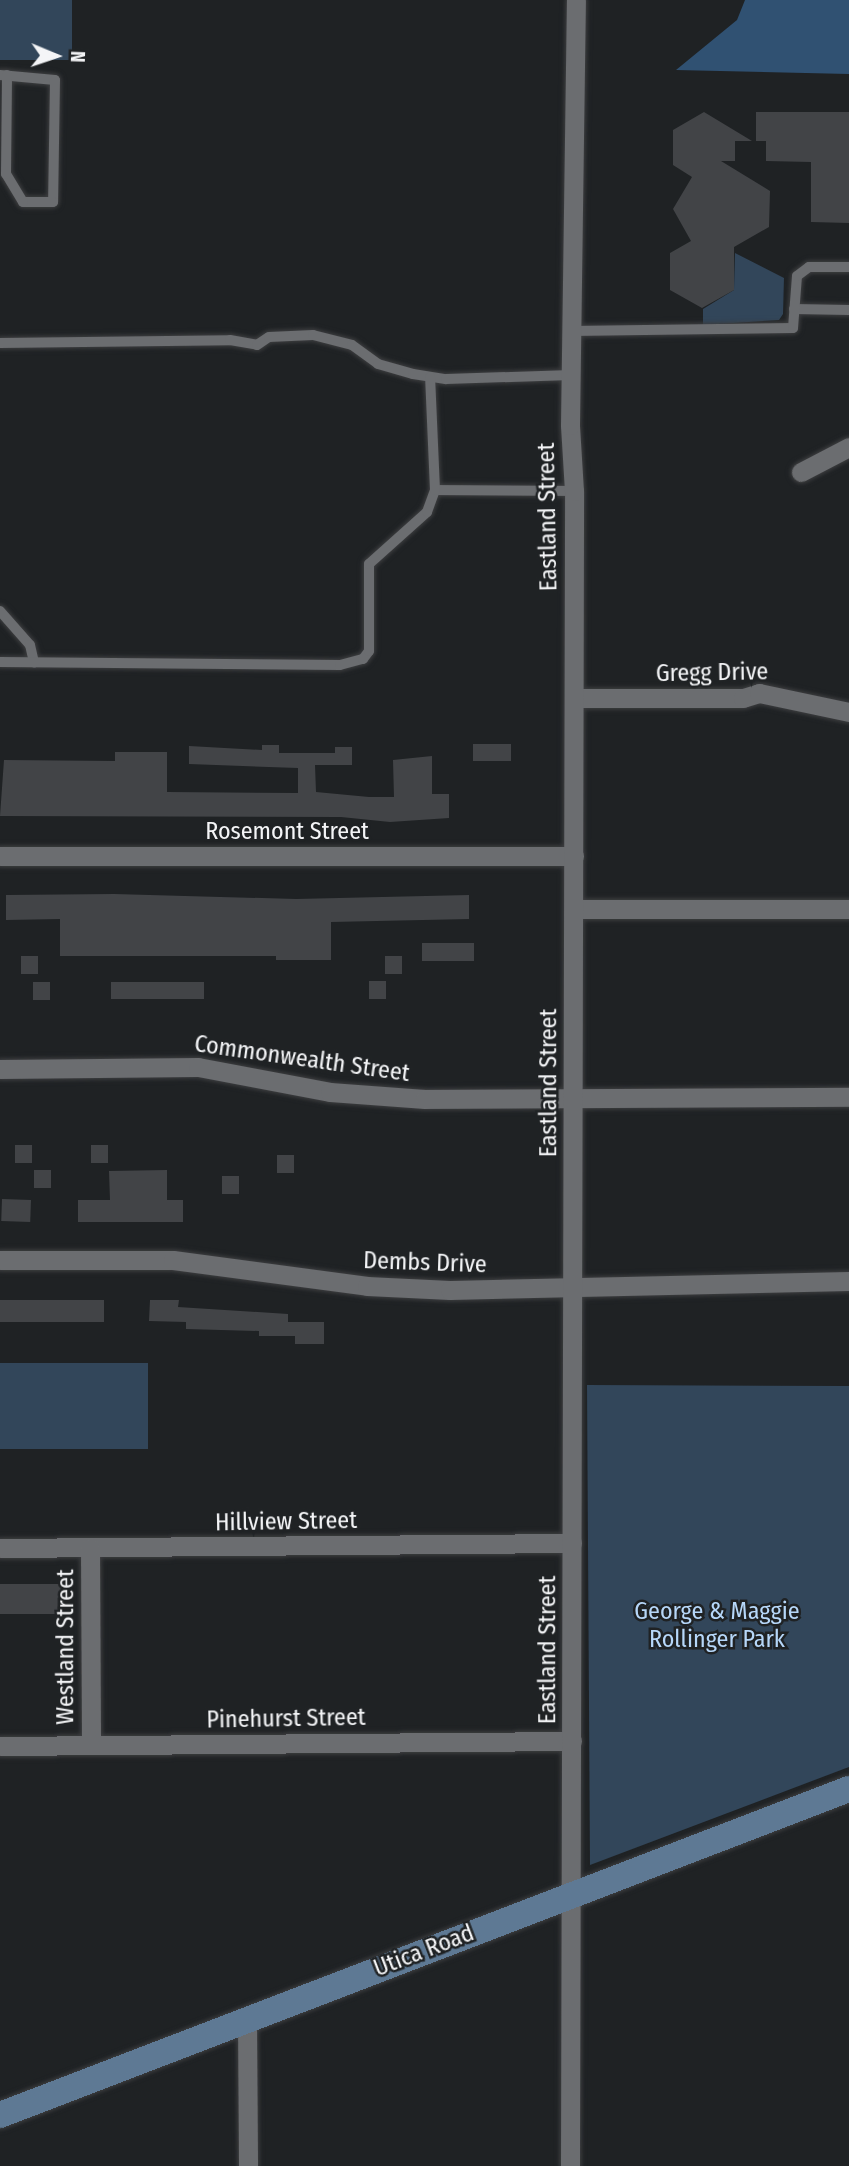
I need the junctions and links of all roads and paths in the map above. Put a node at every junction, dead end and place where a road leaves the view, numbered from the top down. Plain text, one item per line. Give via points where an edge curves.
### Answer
1 (576, 0) edge
2 (3, 75) edge
3 (849, 267) edge
4 (794, 309) junction
5 (849, 310) edge
6 (571, 331) junction
7 (0, 343) edge
8 (570, 375) junction
9 (430, 377) junction
10 (849, 447) edge
11 (801, 472) dead end
12 (435, 490) junction
13 (574, 491) junction
14 (0, 611) edge
15 (0, 663) edge
16 (34, 663) junction
17 (574, 698) junction
18 (849, 712) edge
19 (0, 856) edge
20 (574, 856) junction
21 (573, 909) junction
22 (849, 909) edge
23 (0, 1069) edge
24 (849, 1097) edge
25 (573, 1099) junction
26 (0, 1260) edge
27 (849, 1281) edge
28 (573, 1291) junction
29 (572, 1544) junction
30 (0, 1548) edge
31 (90, 1548) junction
32 (572, 1741) junction
33 (91, 1745) junction
34 (0, 1746) edge
35 (849, 1789) edge
36 (572, 1894) junction
37 (247, 2018) junction
38 (0, 2115) edge
39 (248, 2166) edge
40 (570, 2166) edge

1 - 6 street, Eastland Street
2 - 2 lane via 55,80 53,202 23,202 6,174
3 - 4 lane via 809,267 797,276
4 - 5 lane
4 - 6 lane via 793,328
6 - 8 street, Eastland Street
7 - 9 lane via 230,340 257,345 269,337 313,335 352,345 378,364
8 - 9 lane
8 - 13 street, Eastland Street
9 - 12 lane
10 - 11 street
12 - 13 lane
12 - 16 lane via 427,512 369,564 369,651 363,659 340,665
13 - 17 street, Eastland Street
14 - 16 lane via 30,645
15 - 16 lane
17 - 18 street, Gregg Drive via 743,698 759,693
17 - 20 street, Eastland Street
19 - 20 street, Rosemont Street
20 - 21 street, Eastland Street
21 - 22 street
21 - 25 street, Eastland Street
23 - 25 street, Commonwealth Street via 198,1067 372,1097
24 - 25 street, Commonwealth Street
25 - 28 street, Eastland Street
26 - 28 street, Dembs Drive via 173,1261 367,1286
27 - 28 street, Dembs Drive
28 - 29 street, Eastland Street
29 - 31 street, Hillview Street
29 - 32 street, Eastland Street
30 - 31 street, Hillview Street
31 - 33 street, Westland Street
32 - 33 street, Pinehurst Street
32 - 36 street, Eastland Street
33 - 34 street, Pinehurst Street
35 - 36 main road, Utica Road
36 - 37 main road, Utica Road
36 - 40 street, Eastland Street
37 - 38 main road, Utica Road
37 - 39 street

